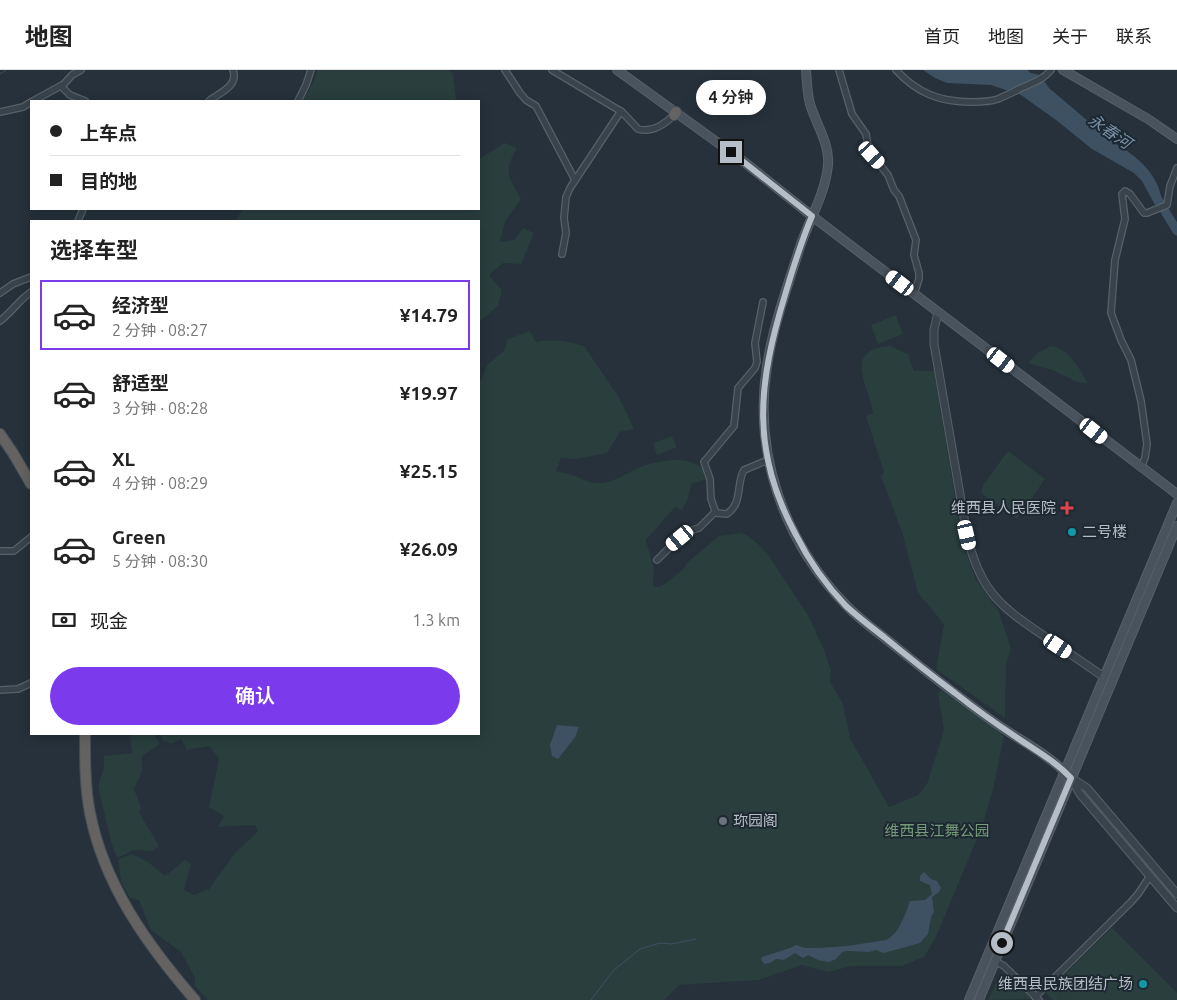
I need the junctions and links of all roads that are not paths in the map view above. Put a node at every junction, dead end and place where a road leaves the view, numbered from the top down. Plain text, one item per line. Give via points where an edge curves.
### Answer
1 (81, 70) edge
2 (233, 70) edge
3 (311, 70) edge
4 (505, 70) edge
5 (552, 70) edge
6 (611, 70) edge
7 (617, 70) edge
8 (806, 70) edge
9 (839, 70) edge
10 (896, 70) edge
11 (1051, 70) edge
12 (1063, 70) edge
13 (61, 86) junction
14 (36, 100) edge
15 (82, 100) edge
16 (210, 100) edge
17 (298, 100) edge
18 (30, 103) edge
19 (621, 111) junction
20 (0, 112) edge
21 (675, 113) junction
22 (1177, 139) edge
23 (1177, 168) edge
24 (575, 180) junction
25 (812, 216) junction
26 (562, 254) dead end
27 (30, 277) edge
28 (0, 293) edge
29 (30, 293) edge
30 (914, 294) junction
31 (763, 302) dead end
32 (938, 312) junction
33 (0, 321) edge
34 (0, 434) edge
35 (768, 460) junction
36 (1141, 466) junction
37 (30, 482) edge
38 (1177, 494) edge
39 (1177, 503) edge
40 (715, 512) junction
41 (1177, 526) edge
42 (30, 538) edge
43 (0, 551) edge
44 (657, 560) dead end
45 (1104, 677) junction
46 (30, 683) edge
47 (0, 690) edge
48 (85, 735) edge
49 (1065, 771) junction
50 (1071, 778) junction
51 (1150, 876) junction
52 (1177, 894) edge
53 (1177, 908) edge
54 (995, 961) junction
55 (1037, 998) edge
56 (195, 1000) edge
57 (969, 1000) edge
58 (979, 1000) edge

1 - 13 street
2 - 16 street via 230,86
3 - 17 street
4 - 24 street via 526,100 536,106
5 - 19 street
6 - 21 main road
7 - 21 main road
8 - 25 main road via 810,104 828,155 825,186
9 - 30 street via 852,114 866,134 872,155 888,175 916,240 914,255 920,279
10 - 11 street via 913,86 933,97 988,102 1043,78
12 - 22 main road
13 - 14 street
13 - 15 street via 70,95
18 - 20 street
19 - 21 street via 642,131 659,127
19 - 24 street
21 - 25 main road
23 - 36 street via 1167,205 1148,214 1130,194 1123,192 1126,220 1115,260 1110,309 1131,360 1141,401 1147,444
24 - 26 street via 566,197 566,233
25 - 30 main road
25 - 35 main road via 768,357 763,418
27 - 28 street
29 - 33 street
30 - 32 main road
31 - 40 street via 755,343 757,362 738,388 734,426 704,462
32 - 36 main road
32 - 45 street via 934,344 967,535 980,575 1012,615
34 - 37 highway
35 - 40 street via 744,470 739,495 731,512 720,515
35 - 49 main road via 778,496 798,540 817,570 848,607 983,715
36 - 38 main road
39 - 45 main road
40 - 44 street
41 - 50 main road
42 - 43 street via 14,551
45 - 49 main road
46 - 47 street via 18,689
48 - 56 highway via 90,812 108,870 142,933
49 - 50 main road
49 - 57 main road
50 - 51 street via 1080,794
50 - 52 street via 1087,788
50 - 54 main road
51 - 53 street
51 - 55 street via 1131,902
54 - 55 street
54 - 58 main road

